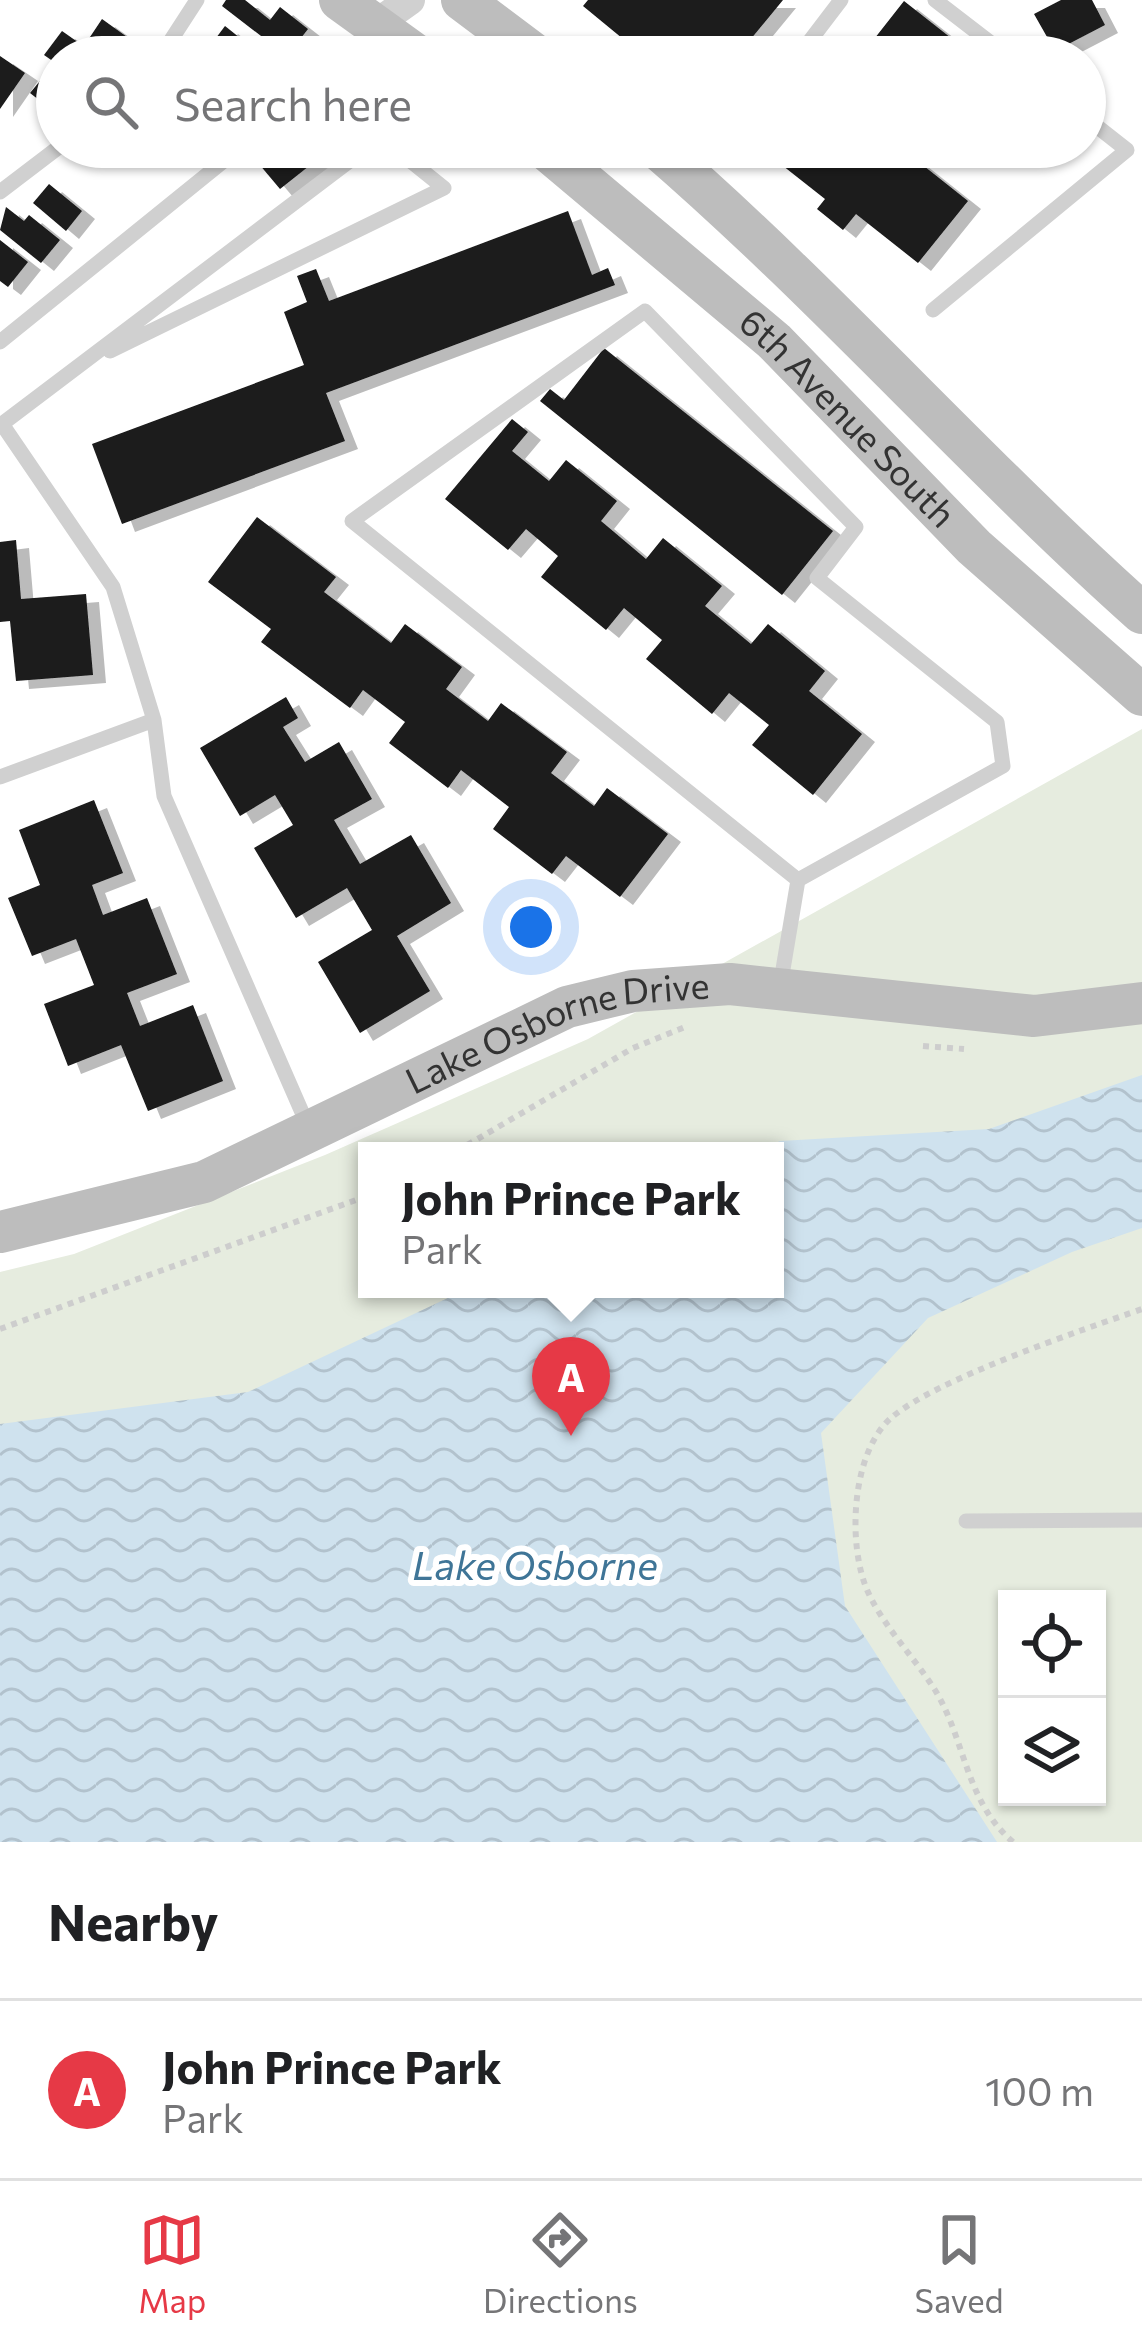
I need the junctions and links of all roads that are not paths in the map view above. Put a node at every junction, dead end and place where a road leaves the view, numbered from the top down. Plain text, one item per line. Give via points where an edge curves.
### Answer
1 (197, 0) edge
2 (340, 0) edge
3 (410, 0) edge
4 (462, 0) edge
5 (841, 0) edge
6 (935, 0) edge
7 (375, 26) junction
8 (174, 36) edge
9 (389, 36) edge
10 (510, 36) edge
11 (813, 36) edge
12 (982, 36) edge
13 (1106, 133) edge
14 (36, 165) edge
15 (1106, 166) edge
16 (215, 168) edge
17 (340, 168) edge
18 (419, 168) edge
19 (568, 168) edge
20 (679, 168) edge
21 (1104, 168) edge
22 (0, 192) edge
23 (933, 310) dead end
24 (0, 342) edge
25 (75, 368) junction
26 (1142, 613) edge
27 (1142, 695) edge
28 (154, 720) junction
29 (0, 777) edge
30 (798, 880) junction
31 (780, 989) junction
32 (1142, 1003) edge
33 (311, 1133) junction
34 (0, 1232) edge
35 (1142, 1520) edge
36 (966, 1521) dead end

1 - 8 lane
2 - 7 street
3 - 7 street
4 - 10 street
5 - 11 lane
6 - 12 lane
7 - 9 street
13 - 15 lane via 1127,149
14 - 22 lane
16 - 24 lane
17 - 25 lane
18 - 25 lane via 444,188
19 - 27 street, 6th Avenue South via 774,341 974,547
20 - 26 street, 6th Avenue South via 815,290 1028,511
21 - 23 lane
25 - 28 lane via 2,424 113,587
28 - 29 lane
28 - 33 lane via 164,796
30 - 30 lane via 1003,766 997,722 817,578 856,526 645,310 352,521
30 - 31 lane
31 - 32 street, Lake Osborne Drive via 1034,1016
31 - 33 street, Lake Osborne Drive via 633,991 567,1006
33 - 34 street, Lake Osborne Drive via 204,1182
35 - 36 lane

